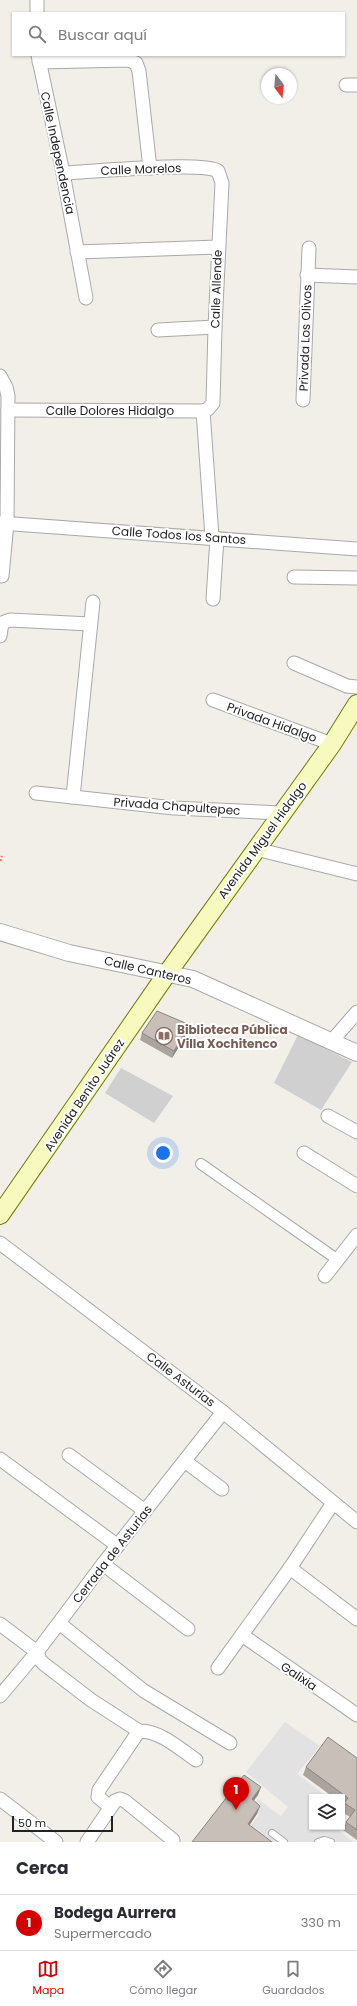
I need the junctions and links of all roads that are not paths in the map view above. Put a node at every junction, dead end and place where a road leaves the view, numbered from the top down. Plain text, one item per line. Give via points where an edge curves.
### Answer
1 (37, 0) edge
2 (36, 12) edge
3 (38, 58) edge
4 (150, 168) junction
5 (218, 171) joint
6 (63, 173) junction
7 (218, 247) junction
8 (308, 248) dead end
9 (77, 252) junction
10 (307, 275) junction
11 (357, 277) edge
12 (86, 298) dead end
13 (215, 327) junction
14 (158, 330) dead end
15 (0, 376) edge
16 (303, 400) dead end
17 (207, 409) junction
18 (8, 410) junction
19 (4, 428) edge
20 (3, 523) edge
21 (215, 538) junction
22 (357, 549) edge
23 (2, 576) dead end
24 (294, 577) dead end
25 (357, 578) edge
26 (213, 599) dead end
27 (93, 602) dead end
28 (90, 624) junction
29 (0, 636) edge
30 (294, 663) dead end
31 (357, 687) edge
32 (213, 700) dead end
33 (357, 704) edge
34 (332, 744) junction
35 (36, 793) dead end
36 (73, 797) junction
37 (281, 813) junction
38 (256, 849) junction
39 (357, 874) edge
40 (0, 932) edge
41 (166, 975) junction
42 (357, 1012) edge
43 (331, 1042) junction
44 (357, 1053) edge
45 (328, 1116) dead end
46 (357, 1132) edge
47 (304, 1153) dead end
48 (201, 1164) dead end
49 (357, 1186) edge
50 (2, 1208) edge
51 (357, 1235) edge
52 (0, 1243) edge
53 (338, 1260) junction
54 (325, 1276) dead end
55 (223, 1412) junction
56 (70, 1456) dead end
57 (0, 1459) edge
58 (186, 1462) junction
59 (222, 1489) dead end
60 (333, 1503) junction
61 (145, 1511) junction
62 (357, 1522) edge
63 (118, 1546) junction
64 (103, 1564) junction
65 (290, 1568) junction
66 (357, 1619) edge
67 (0, 1624) edge
68 (59, 1624) junction
69 (188, 1629) dead end
70 (242, 1635) junction
71 (37, 1652) junction
72 (218, 1668) dead end
73 (0, 1696) edge
74 (357, 1715) edge
75 (140, 1731) junction
76 (230, 1743) dead end
77 (196, 1760) dead end
78 (0, 1799) edge
79 (110, 1808) junction
80 (272, 1833) dead end
81 (173, 1840) dead end
82 (56, 1842) edge
83 (87, 1842) edge
84 (284, 1842) edge
85 (318, 1842) edge
86 (330, 1842) edge

1 - 2 street
3 - 4 street via 128,60 136,63 139,70
3 - 6 street, Calle Independencia
4 - 5 street, Calle Morelos via 208,167
4 - 6 street, Calle Morelos
5 - 7 street, Calle Allende via 222,183
6 - 9 street, Calle Independencia
7 - 9 street
7 - 13 street, Calle Allende
8 - 10 street, Privada Los Olivos
9 - 12 street, Calle Independencia
10 - 11 street, Privada Los Olivos
10 - 16 street, Privada Los Olivos
13 - 14 street
13 - 17 street, Calle Allende via 213,398
15 - 18 street via 6,387
17 - 18 street, Calle Dolores Hidalgo
17 - 21 street, Calle Allende
18 - 19 street
19 - 20 street
20 - 21 street, Calle Todos los Santos
20 - 23 street
21 - 22 street, Calle Todos los Santos
21 - 26 street, Calle Allende
24 - 25 street
27 - 28 street
28 - 29 street via 10,620 2,623
28 - 36 street
30 - 31 street via 347,686
32 - 34 street, Privada Hidalgo
33 - 34 main road, Avenida Miguel Hidalgo
34 - 37 main road, Avenida Miguel Hidalgo
35 - 36 street, Privada Chapultepec
36 - 37 street, Privada Chapultepec via 174,808
37 - 38 main road, Avenida Miguel Hidalgo
38 - 39 street
38 - 41 main road, Avenida Miguel Hidalgo
40 - 41 street, Calle Canteros via 70,953
41 - 43 street, Calle Canteros via 193,979
41 - 50 main road, Avenida Benito Juárez
42 - 43 street
43 - 44 street, Calle Canteros
45 - 46 street
47 - 49 street
48 - 53 street
51 - 53 street
52 - 55 street, Calle Asturias
53 - 54 street
55 - 58 street, Cerrada de Asturias
55 - 60 street, Calle Asturias
56 - 61 street
57 - 63 street
58 - 59 street
58 - 61 street, Cerrada de Asturias
60 - 62 street, Calle Asturias
60 - 65 street
61 - 63 street, Cerrada de Asturias
63 - 64 street, Cerrada de Asturias
64 - 68 street, Cerrada de Asturias
64 - 69 street
65 - 66 street
65 - 70 street
67 - 71 street
68 - 71 street, Cerrada de Asturias
68 - 76 street via 144,1691
70 - 72 street
70 - 74 street, Galixia
71 - 73 street, Cerrada de Asturias
71 - 75 street via 44,1664 91,1700
75 - 77 street via 154,1734
75 - 79 street via 99,1790 98,1797
78 - 82 street
79 - 81 street via 115,1801 126,1801
79 - 83 street
80 - 84 lane
85 - 86 lane

